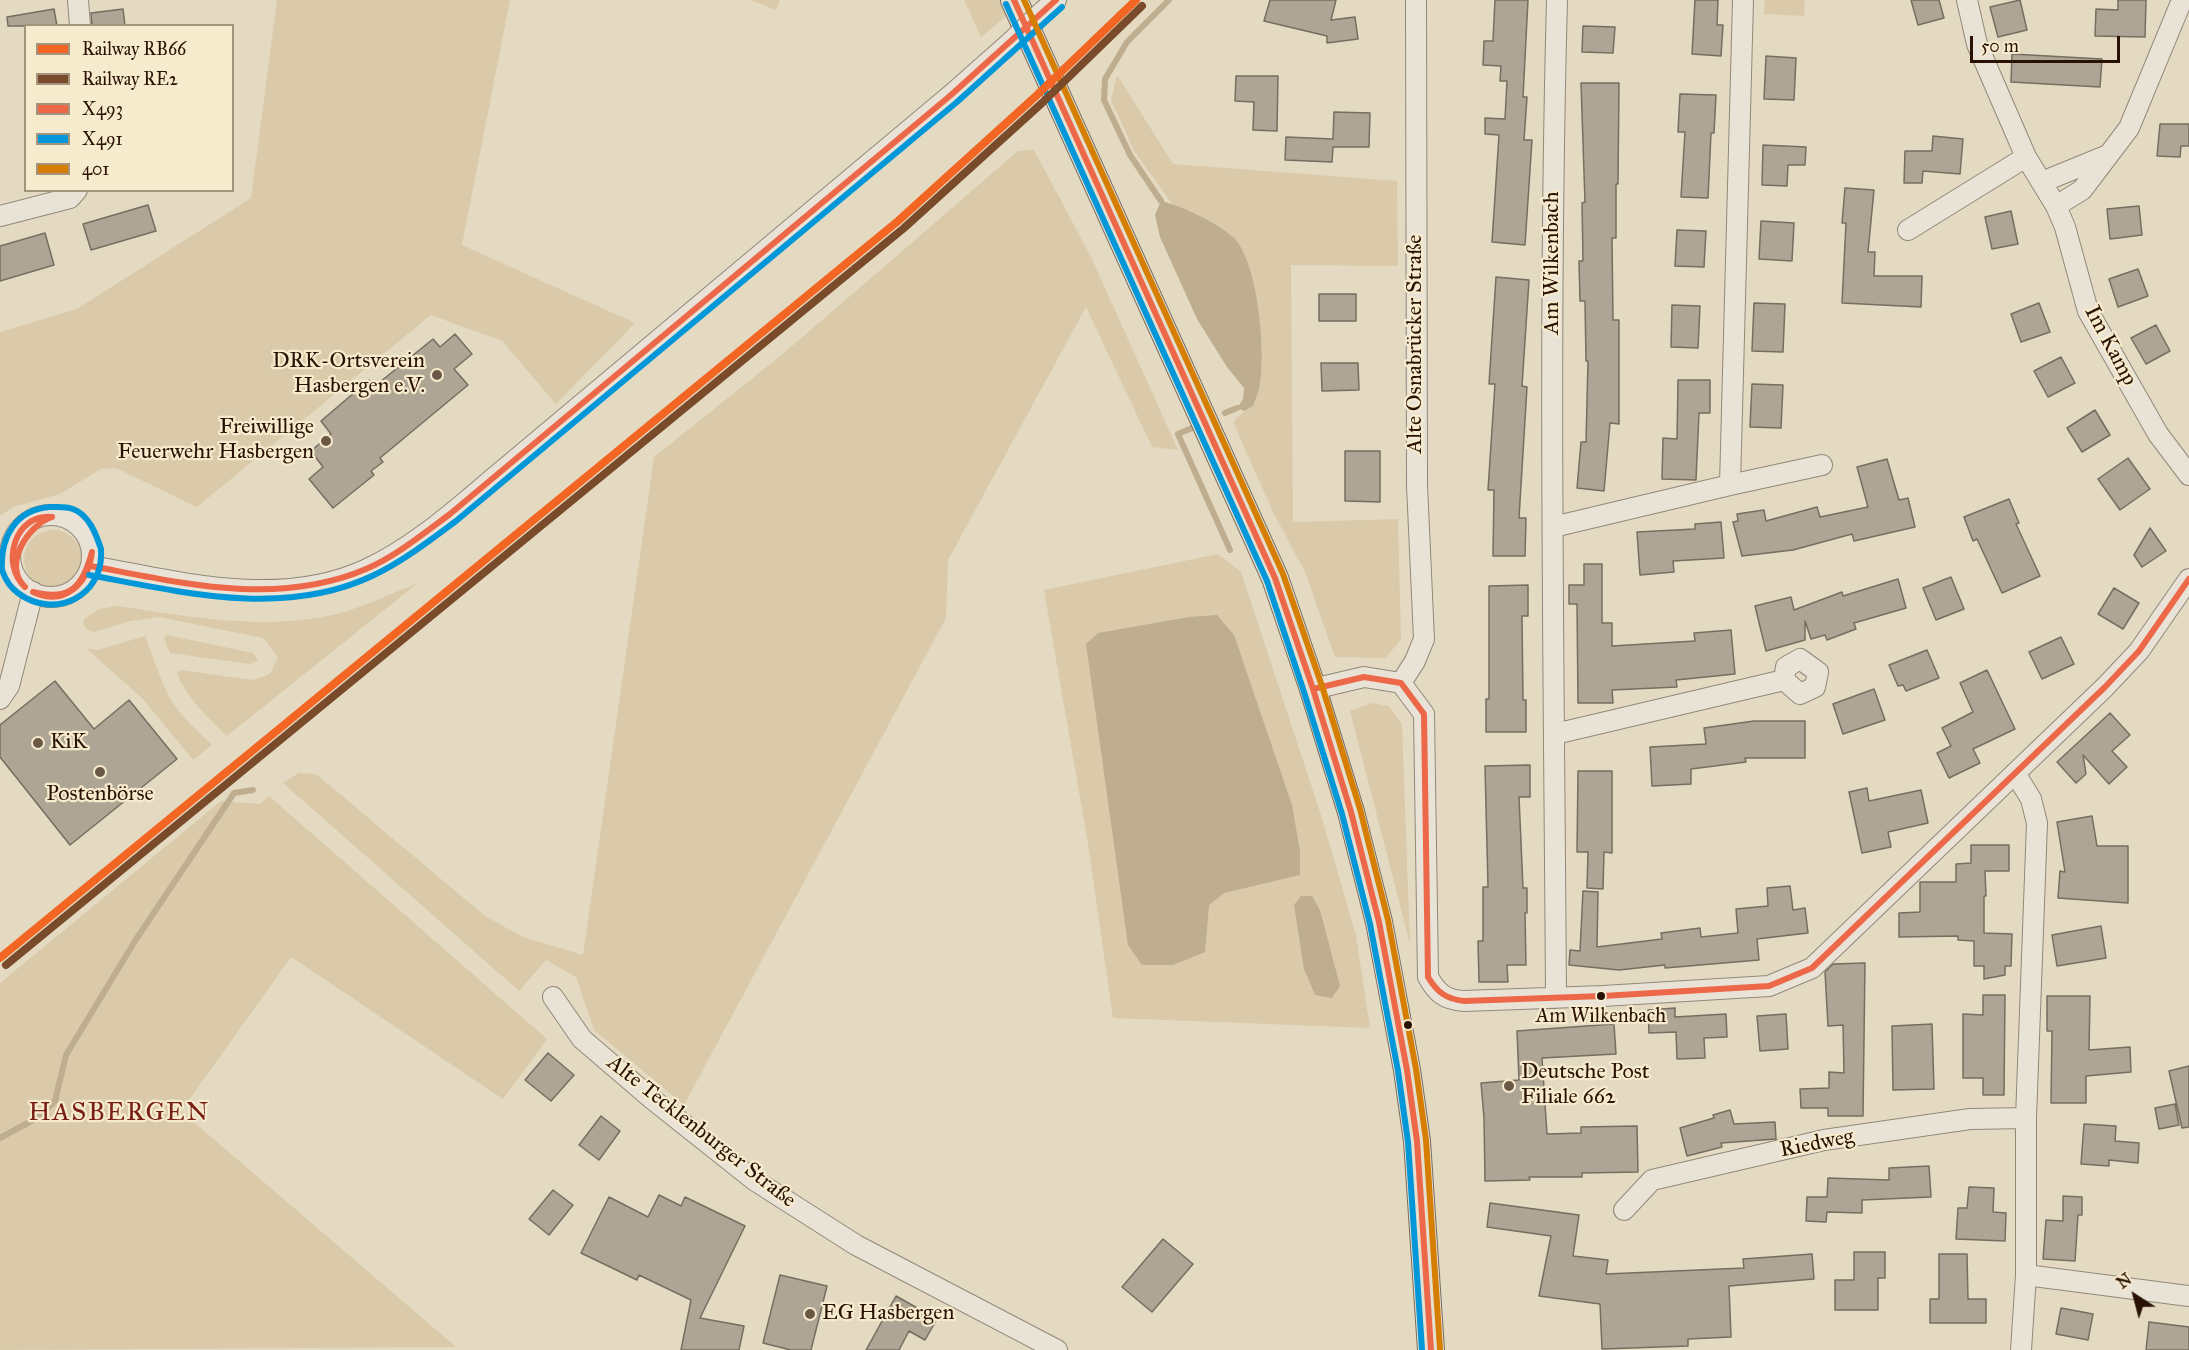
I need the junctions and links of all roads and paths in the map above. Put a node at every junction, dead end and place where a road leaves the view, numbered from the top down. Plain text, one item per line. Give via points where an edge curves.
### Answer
1 (78, 0) edge
2 (1014, 0) edge
3 (1416, 0) edge
4 (1557, 0) edge
5 (1743, 0) edge
6 (1967, 0) edge
7 (2182, 0) edge
8 (1049, 6) edge
9 (80, 24) edge
10 (2111, 154) junction
11 (2026, 157) junction
12 (2042, 182) junction
13 (75, 192) edge
14 (2056, 206) junction
15 (0, 216) edge
16 (1908, 230) dead end
17 (1821, 465) dead end
18 (2189, 475) edge
19 (1730, 485) junction
20 (1553, 527) junction
21 (5, 553) edge
22 (91, 566) junction
23 (2189, 579) edge
24 (33, 592) junction
25 (1784, 680) dead end
26 (1401, 683) junction
27 (1313, 689) junction
28 (0, 699) edge
29 (1554, 734) junction
30 (2015, 773) junction
31 (552, 997) dead end
32 (1556, 998) junction
33 (2026, 1118) junction
34 (1624, 1210) dead end
35 (2026, 1275) junction
36 (2189, 1296) edge
37 (1057, 1350) edge
38 (1431, 1350) edge
39 (2020, 1350) edge

1 - 9 street
2 - 27 main road via 1275,578
3 - 26 street, Alte Osnabrücker Straße via 1417,473 1424,639
4 - 20 street, Am Wilkenbach
5 - 19 street
6 - 11 street, Im Kamp via 1977,44
7 - 10 street via 2128,128
8 - 22 street, bridge via 951,95 406,547 356,573 319,585 272,591 222,588
10 - 12 street
10 - 14 street via 2082,190
11 - 12 street, Im Kamp
11 - 16 street
12 - 14 street, Im Kamp
13 - 15 street via 70,198
14 - 18 street, Im Kamp via 2088,311 2158,434
17 - 19 street
19 - 20 street
20 - 29 street, Am Wilkenbach
21 - 22 street via 21,528 32,520 58,515 81,528 90,546
21 - 24 street via 16,578
22 - 24 street via 76,588 64,594 51,597
23 - 30 street via 2139,651
24 - 28 street via 9,686
25 - 29 street
26 - 27 street via 1364,677
26 - 32 street via 1424,714 1428,977 1437,993 1452,1001
27 - 38 main road via 1357,834 1399,1025 1417,1141
29 - 32 street, Am Wilkenbach
30 - 32 street via 1812,968 1769,986
30 - 33 street via 2031,799 2037,823
31 - 37 street, Alte Tecklenburger Straße via 582,1040 754,1180 856,1245
33 - 34 street, Riedweg via 1970,1119 1824,1140 1675,1174 1652,1180
33 - 35 street
35 - 36 street
35 - 39 street

